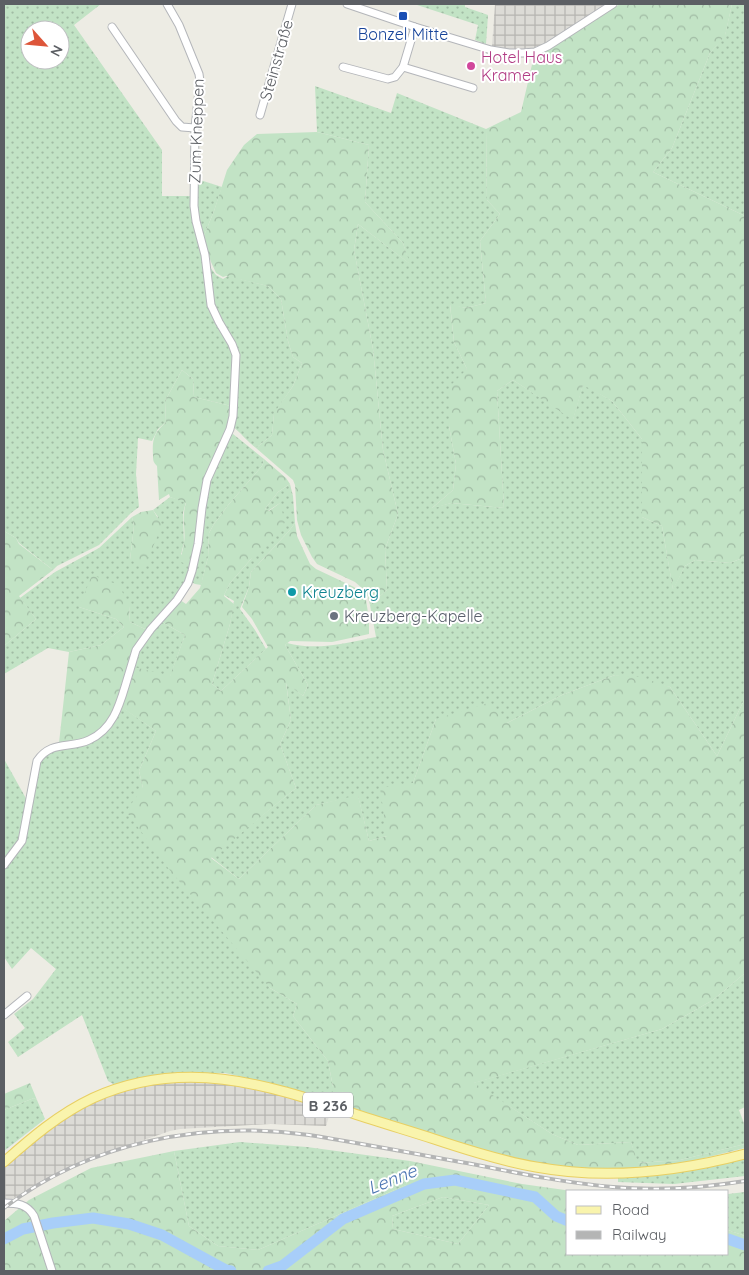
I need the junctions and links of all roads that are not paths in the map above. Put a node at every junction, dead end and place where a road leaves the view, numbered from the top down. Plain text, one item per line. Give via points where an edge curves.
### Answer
1 (167, 4) edge
2 (292, 4) edge
3 (347, 4) edge
4 (613, 4) edge
5 (415, 26) junction
6 (112, 27) dead end
7 (403, 66) junction
8 (343, 67) dead end
9 (473, 88) dead end
10 (260, 115) dead end
11 (195, 128) junction
12 (4, 865) edge
13 (27, 996) dead end
14 (4, 1015) edge
15 (745, 1154) edge
16 (4, 1162) edge
17 (4, 1203) edge
18 (52, 1270) edge

1 - 11 street, Zum Kneppen via 199,74
2 - 10 street, Steinstraße
3 - 5 street
4 - 5 street via 535,52 491,50
5 - 7 street
6 - 11 street via 176,122
7 - 8 street via 395,77 388,79
7 - 9 street
11 - 12 street, Zum Kneppen via 194,206 205,255 209,298 236,355 230,429 207,480 198,544 188,583 136,650 119,708 112,720 88,741 50,748 37,761 22,841
13 - 14 street
15 - 16 main road, B 236 via 641,1173 591,1174 553,1170 468,1150 289,1093 218,1078 191,1077 130,1085 93,1098 48,1125
17 - 18 street via 29,1208

